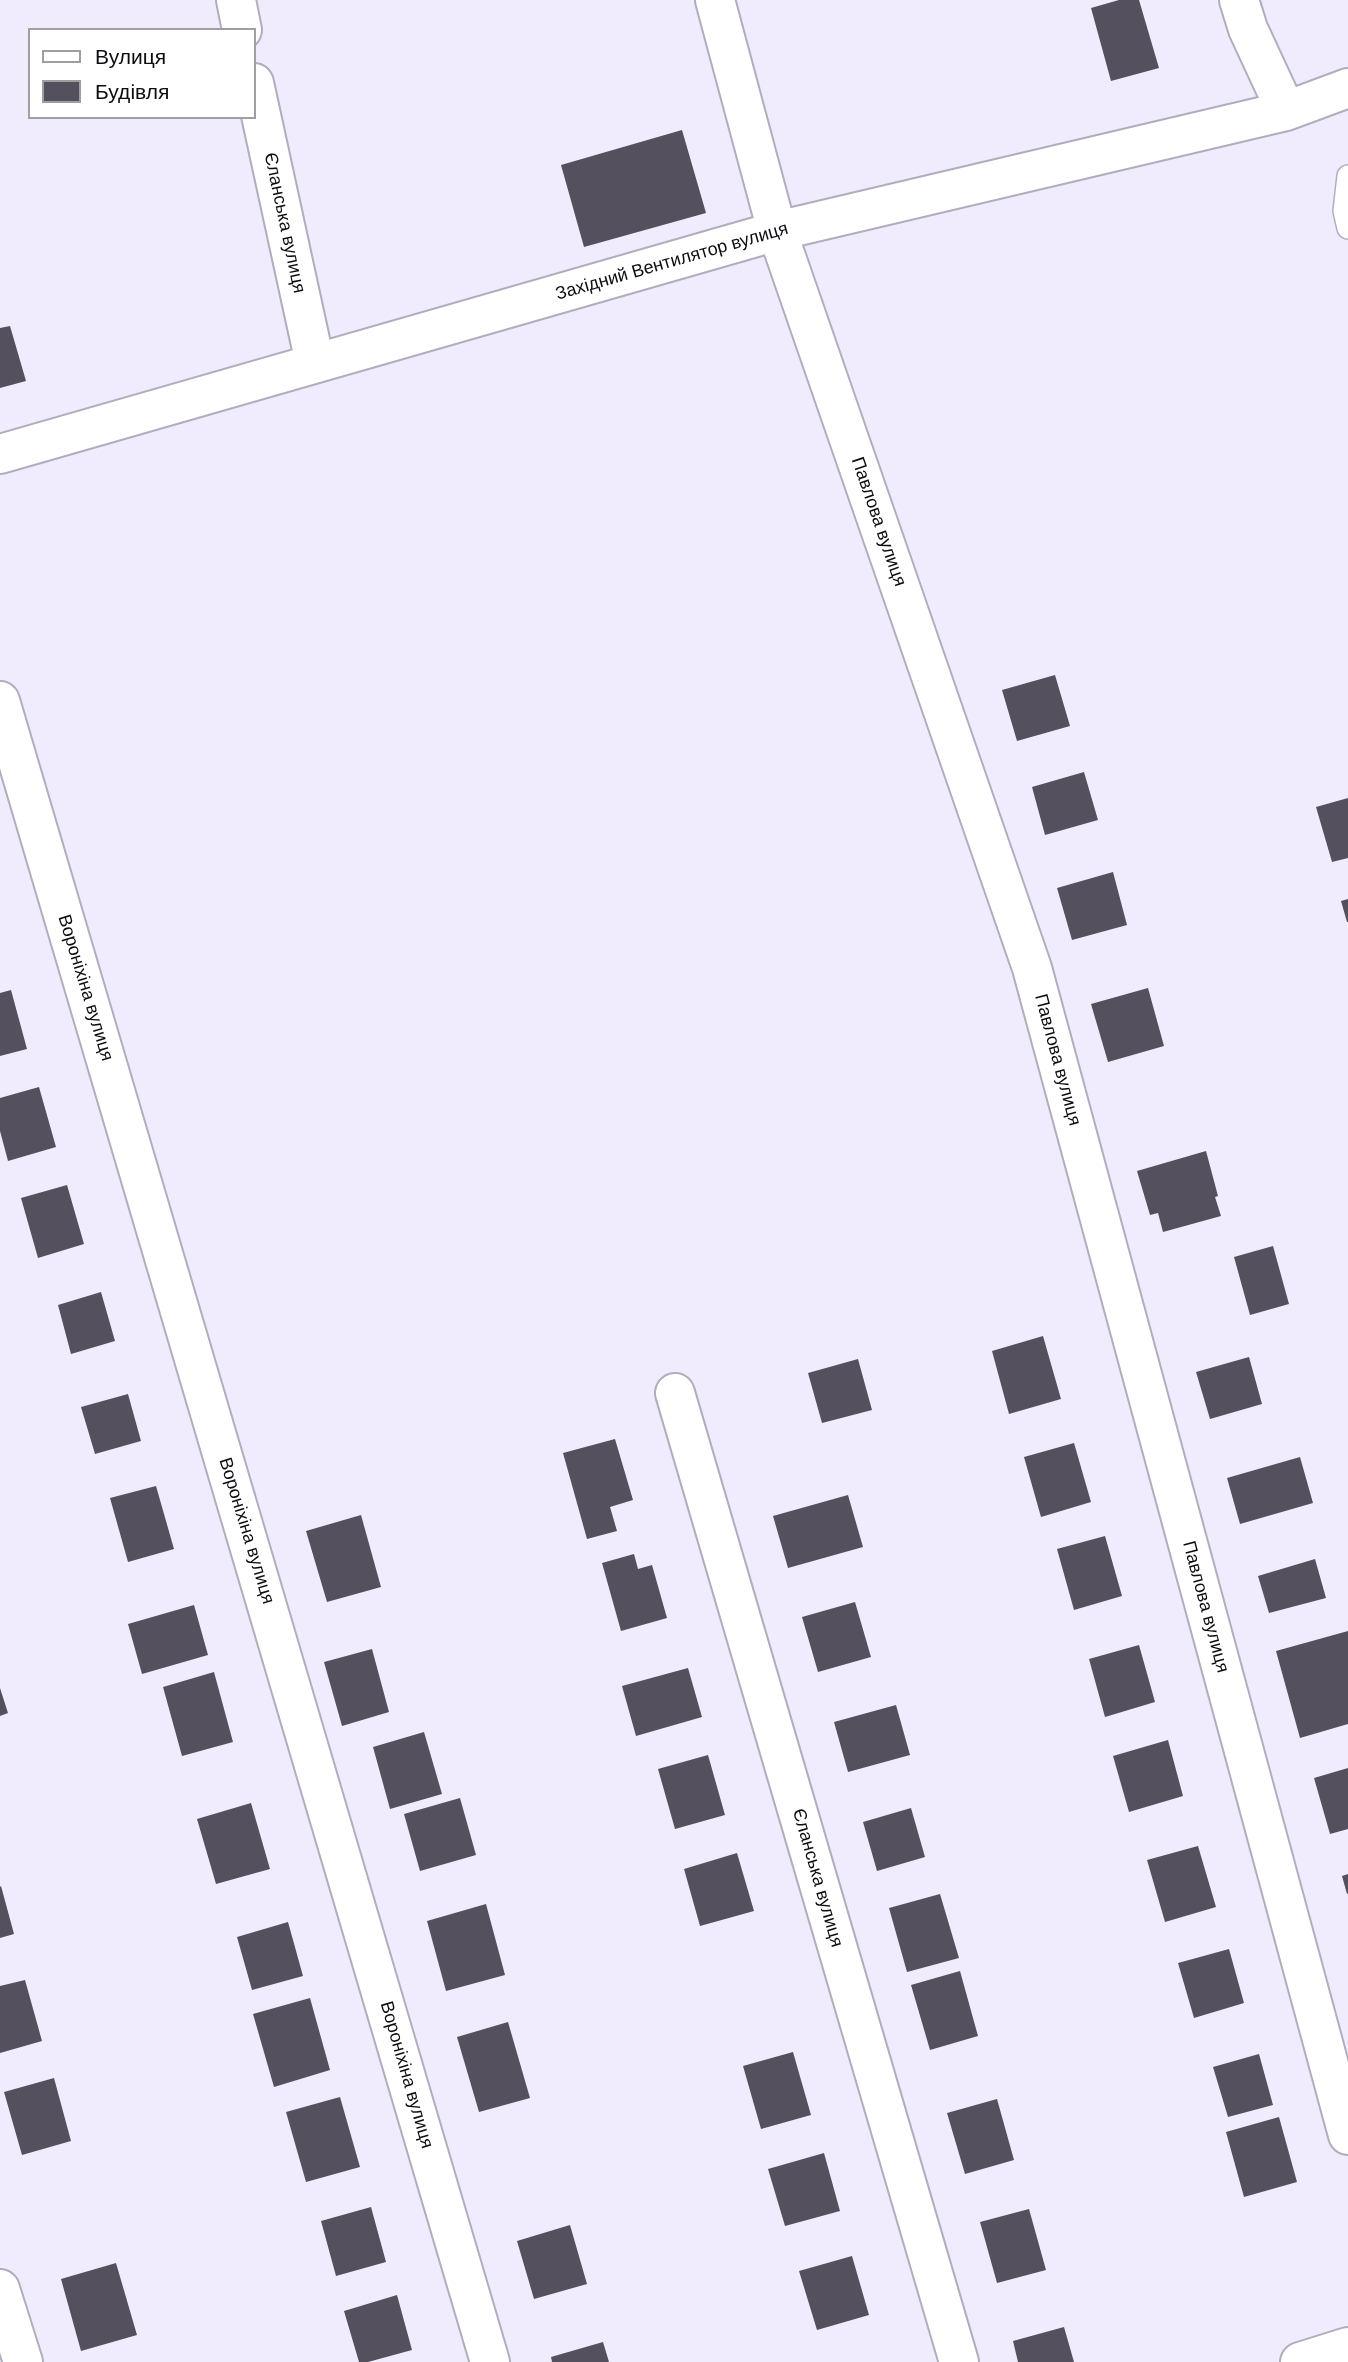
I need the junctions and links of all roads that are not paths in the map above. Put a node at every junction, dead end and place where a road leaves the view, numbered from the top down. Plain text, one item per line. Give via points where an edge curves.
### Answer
1 (236, 0) edge
2 (715, 0) edge
3 (1239, 0) edge
4 (242, 28) edge
5 (1348, 88) edge
6 (256, 92) edge
7 (1286, 111) junction
8 (1348, 176) edge
9 (1348, 228) edge
10 (777, 231) junction
11 (315, 363) junction
12 (0, 454) edge
13 (0, 701) edge
14 (675, 1393) dead end
15 (1348, 2135) edge
16 (0, 2289) edge
17 (1348, 2347) edge
18 (23, 2362) edge
19 (490, 2362) edge
20 (959, 2362) edge
21 (1300, 2362) edge

1 - 4 street
2 - 10 street, Павлова вулиця
3 - 7 street
5 - 7 street, Західний Вентилятор вулиця
6 - 11 street, Єланська вулиця
7 - 10 street, Західний Вентилятор вулиця
8 - 9 lane via 1344,211
10 - 11 street, Західний Вентилятор вулиця
10 - 15 street, Павлова вулиця via 1032,968
11 - 12 street, Західний Вентилятор вулиця
13 - 19 street, Вороніхіна вулиця
14 - 20 street, Єланська вулиця
16 - 18 street
17 - 21 street

